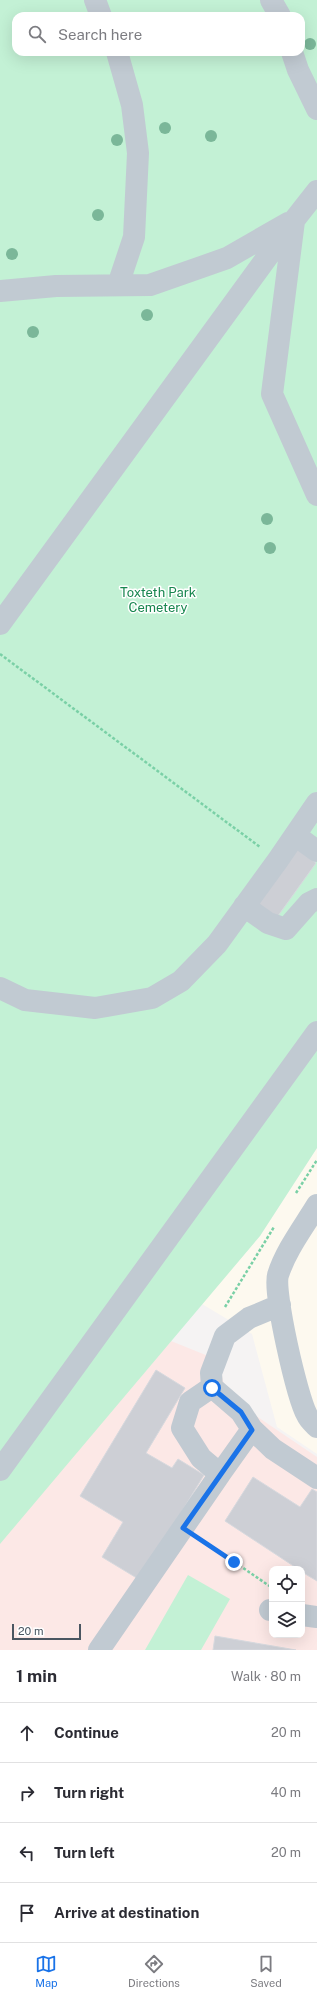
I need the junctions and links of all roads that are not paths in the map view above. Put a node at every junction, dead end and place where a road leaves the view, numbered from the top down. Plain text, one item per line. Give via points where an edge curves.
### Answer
1 (95, 0) edge
2 (271, 0) edge
3 (100, 12) edge
4 (278, 12) edge
5 (118, 56) edge
6 (293, 56) edge
7 (317, 109) edge
8 (317, 191) edge
9 (294, 220) junction
10 (118, 286) junction
11 (0, 291) edge
12 (317, 495) edge
13 (0, 624) edge
14 (317, 803) edge
15 (295, 835) junction
16 (317, 851) edge
17 (317, 899) edge
18 (244, 906) junction
19 (0, 988) edge
20 (317, 1032) edge
21 (317, 1206) edge
22 (280, 1305) junction
23 (212, 1388) junction
24 (317, 1427) edge
25 (252, 1430) junction
26 (0, 1470) edge
27 (220, 1474) junction
28 (317, 1478) edge
29 (305, 1615) edge
30 (317, 1617) edge
31 (99, 1650) edge

1 - 3 lane
2 - 4 lane
5 - 10 lane via 132,105 138,154 134,237
6 - 7 lane
8 - 9 lane
9 - 10 lane via 227,258 150,285
9 - 12 lane via 272,394
9 - 13 lane
10 - 11 lane via 56,286
14 - 15 lane
15 - 16 lane
15 - 18 lane
17 - 18 lane via 309,903 286,929 268,923
18 - 19 lane via 217,944 181,981 152,998 95,1008 25,1000
20 - 26 lane
21 - 22 lane via 288,1250 277,1277
22 - 23 lane via 249,1318 225,1336 211,1373
22 - 24 lane via 290,1362 307,1416
23 - 25 lane via 241,1412
23 - 27 lane via 190,1402 182,1428 200,1458
25 - 27 lane
25 - 28 lane via 273,1449
27 - 31 lane
29 - 30 lane

